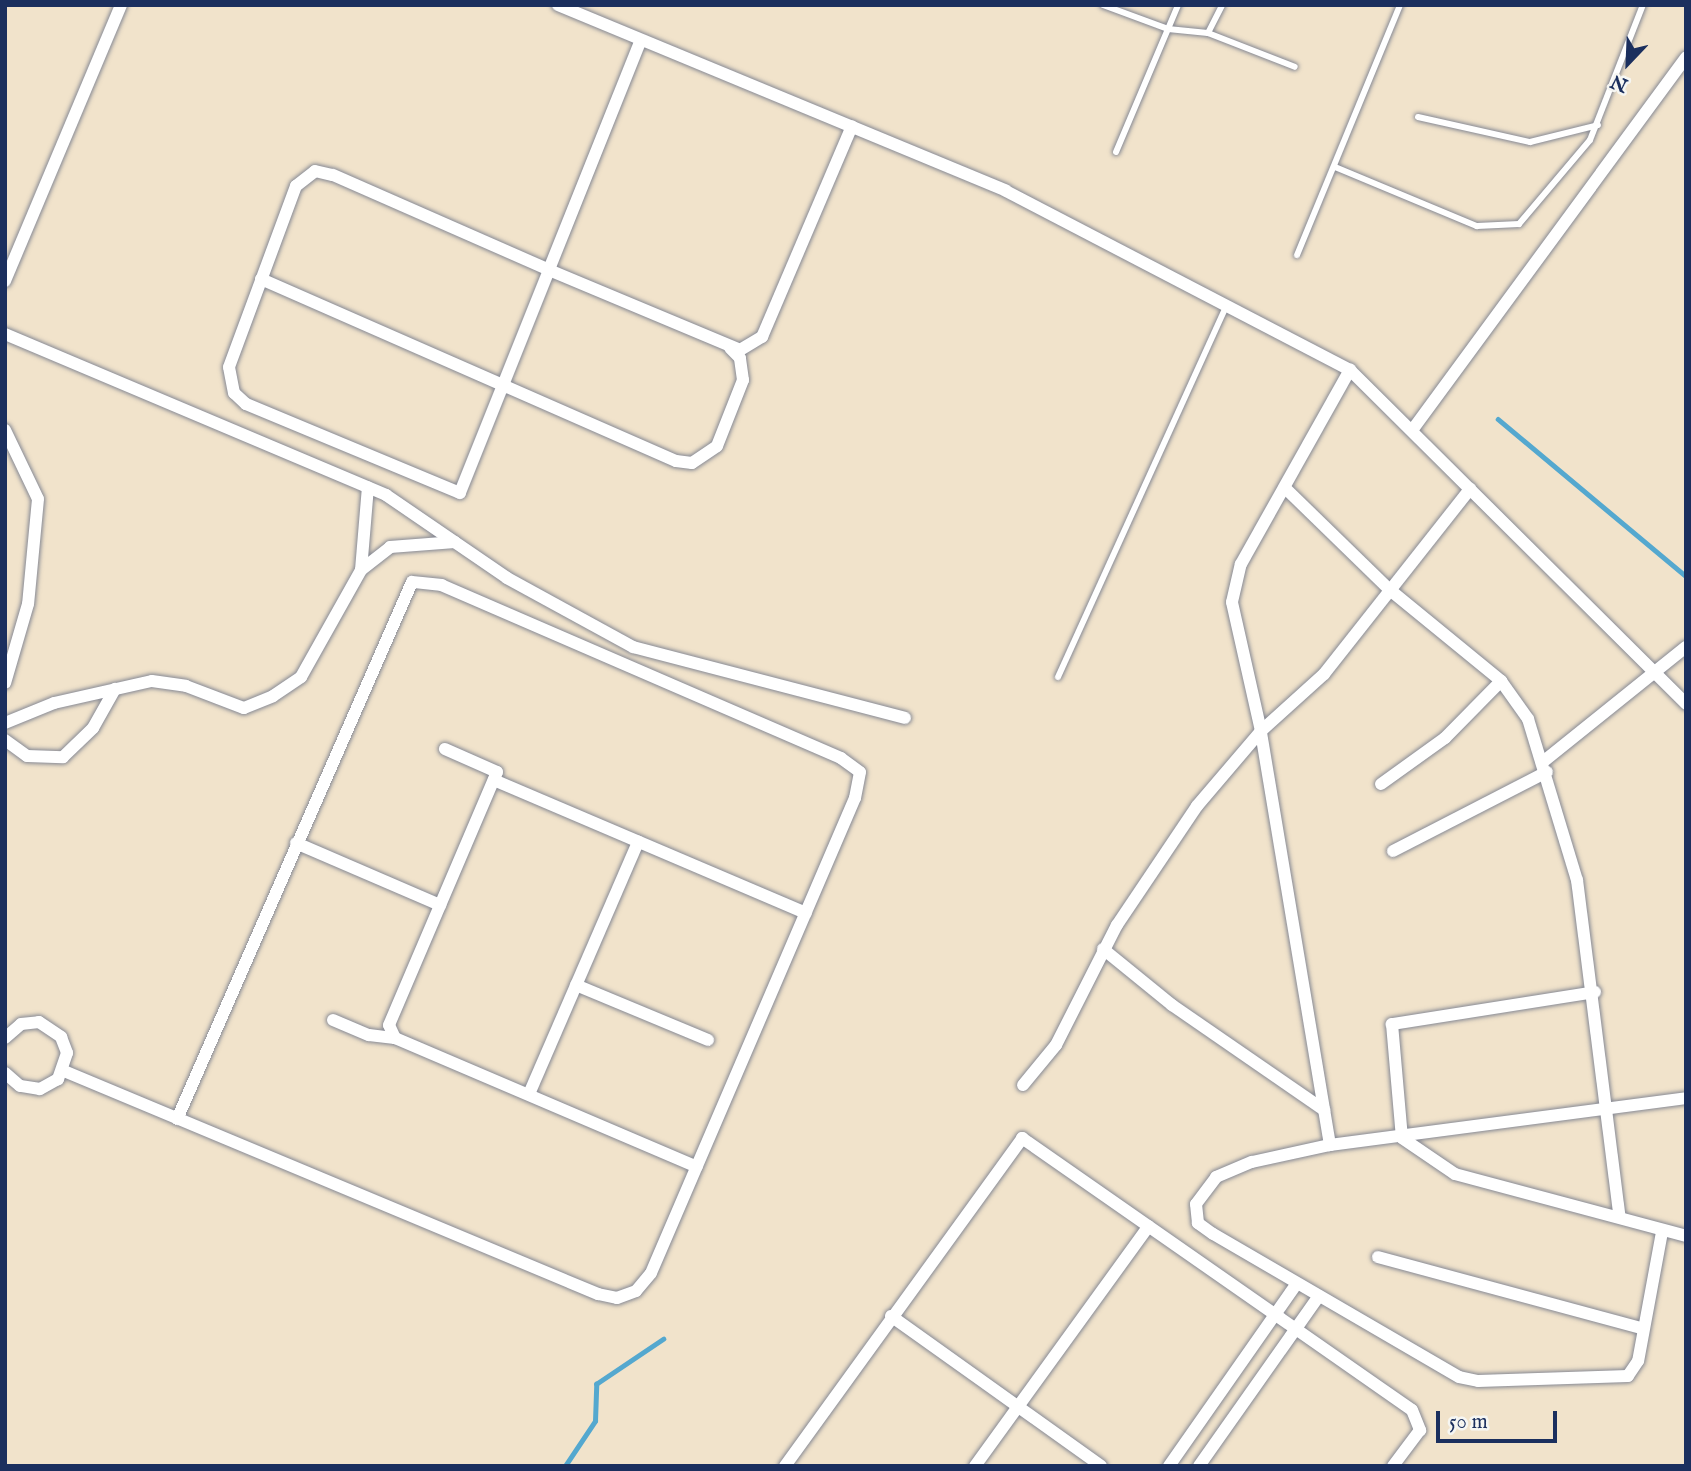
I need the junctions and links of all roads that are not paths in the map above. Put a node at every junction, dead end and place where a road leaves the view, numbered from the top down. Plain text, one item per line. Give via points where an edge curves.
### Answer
1 (121, 5) edge
2 (558, 5) edge
3 (1103, 5) edge
4 (1178, 5) edge
5 (1222, 5) edge
6 (1400, 5) edge
7 (1643, 5) edge
8 (1168, 29) junction
9 (1208, 33) junction
10 (640, 42) junction
11 (1686, 57) edge
12 (1296, 67) dead end
13 (1418, 117) dead end
14 (1598, 125) junction
15 (852, 126) junction
16 (1116, 152) dead end
17 (1335, 167) junction
18 (1297, 256) dead end
19 (549, 270) junction
20 (261, 279) junction
21 (5, 281) edge
22 (1227, 304) junction
23 (5, 334) edge
24 (730, 348) junction
25 (1350, 370) junction
26 (505, 382) junction
27 (1413, 429) junction
28 (5, 430) edge
29 (368, 487) junction
30 (1285, 488) junction
31 (1470, 489) junction
32 (455, 542) junction
33 (361, 570) junction
34 (1390, 590) junction
35 (1686, 647) edge
36 (1655, 675) junction
37 (1058, 677) dead end
38 (1501, 681) junction
39 (5, 683) edge
40 (115, 689) junction
41 (1686, 704) edge
42 (905, 718) dead end
43 (5, 723) edge
44 (1261, 731) junction
45 (5, 740) edge
46 (445, 749) dead end
47 (1546, 767) junction
48 (494, 779) junction
49 (1381, 784) dead end
50 (638, 842) junction
51 (296, 843) junction
52 (1393, 851) dead end
53 (440, 905) junction
54 (806, 912) junction
55 (1103, 949) junction
56 (576, 985) junction
57 (1595, 992) junction
58 (332, 1020) dead end
59 (6, 1036) edge
60 (396, 1038) junction
61 (708, 1040) dead end
62 (64, 1071) junction
63 (5, 1073) edge
64 (1023, 1085) dead end
65 (529, 1094) junction
66 (1686, 1098) edge
67 (1606, 1108) junction
68 (1324, 1110) junction
69 (177, 1119) junction
70 (1402, 1138) junction
71 (1330, 1145) junction
72 (697, 1167) junction
73 (1619, 1214) junction
74 (1149, 1226) junction
75 (1662, 1232) junction
76 (1686, 1236) edge
77 (1378, 1257) dead end
78 (1297, 1283) junction
79 (1319, 1296) junction
80 (1275, 1314) junction
81 (891, 1316) junction
82 (1641, 1328) junction
83 (1296, 1329) junction
84 (1017, 1406) junction
85 (785, 1466) edge
86 (975, 1466) edge
87 (1101, 1466) edge
88 (1168, 1466) edge
89 (1199, 1466) edge
90 (1393, 1466) edge

1 - 21 street
2 - 10 street
3 - 8 lane
4 - 8 lane
5 - 9 lane
6 - 17 lane
7 - 14 lane
8 - 9 lane
8 - 16 lane
9 - 12 lane
10 - 15 street
10 - 19 street
11 - 27 street
13 - 14 lane via 1530,142
14 - 17 lane via 1529,218 1510,228 1477,226
15 - 22 street via 1006,191
15 - 24 street via 762,337 740,350
17 - 18 lane
19 - 20 street via 315,171 296,186
19 - 24 street
19 - 26 street
20 - 26 street
20 - 26 street via 227,382 246,404 460,493
22 - 25 street
22 - 37 lane
23 - 29 street
24 - 26 street via 740,358 743,380 716,446 692,463
25 - 27 street
25 - 30 street
27 - 31 street
28 - 39 street via 38,499 28,604
29 - 32 street
29 - 33 street
30 - 34 street
30 - 44 street via 1233,583
31 - 34 street
31 - 36 street
32 - 33 street via 390,548
32 - 42 street via 633,647
33 - 40 street via 301,677 273,696 244,708 186,686 152,681
34 - 38 street
34 - 44 street via 1301,699
35 - 36 street
36 - 41 street
36 - 47 street
38 - 47 street via 1528,719
38 - 49 street via 1445,738
40 - 43 street via 54,703
40 - 45 street via 93,728 63,757 27,756
44 - 55 street via 1197,806
44 - 68 street
46 - 48 street via 497,772
47 - 52 street
47 - 57 street via 1577,880
48 - 50 street
48 - 53 street
50 - 54 street
50 - 56 street
51 - 53 street
51 - 54 street via 404,594 412,582 424,580 851,762 860,785
51 - 69 street
53 - 60 street via 390,1025
54 - 72 street
55 - 64 street via 1056,1045
55 - 68 street via 1172,1005
56 - 61 street
56 - 65 street
57 - 67 street
57 - 70 street via 1392,1024
58 - 60 street via 369,1035
59 - 62 street via 21,1024 48,1025 66,1045
60 - 65 street
62 - 63 street via 40,1089 20,1086
62 - 69 street
65 - 72 street
66 - 67 street
67 - 70 street
67 - 73 street
68 - 71 street
69 - 72 street via 617,1298 636,1291 651,1273
70 - 71 street
70 - 73 street via 1455,1174
71 - 78 street via 1230,1168 1196,1204 1198,1223
73 - 75 street
74 - 80 street
74 - 81 street via 1027,1139 1015,1140
74 - 84 street
75 - 76 street
75 - 82 street
77 - 82 street
78 - 79 street
78 - 80 street
79 - 82 street via 1458,1377 1478,1381 1628,1376 1638,1362
79 - 83 street
80 - 83 street
80 - 88 street
81 - 84 street
81 - 85 street
83 - 89 street
83 - 90 street via 1420,1419 1420,1430
84 - 86 street
84 - 87 street

